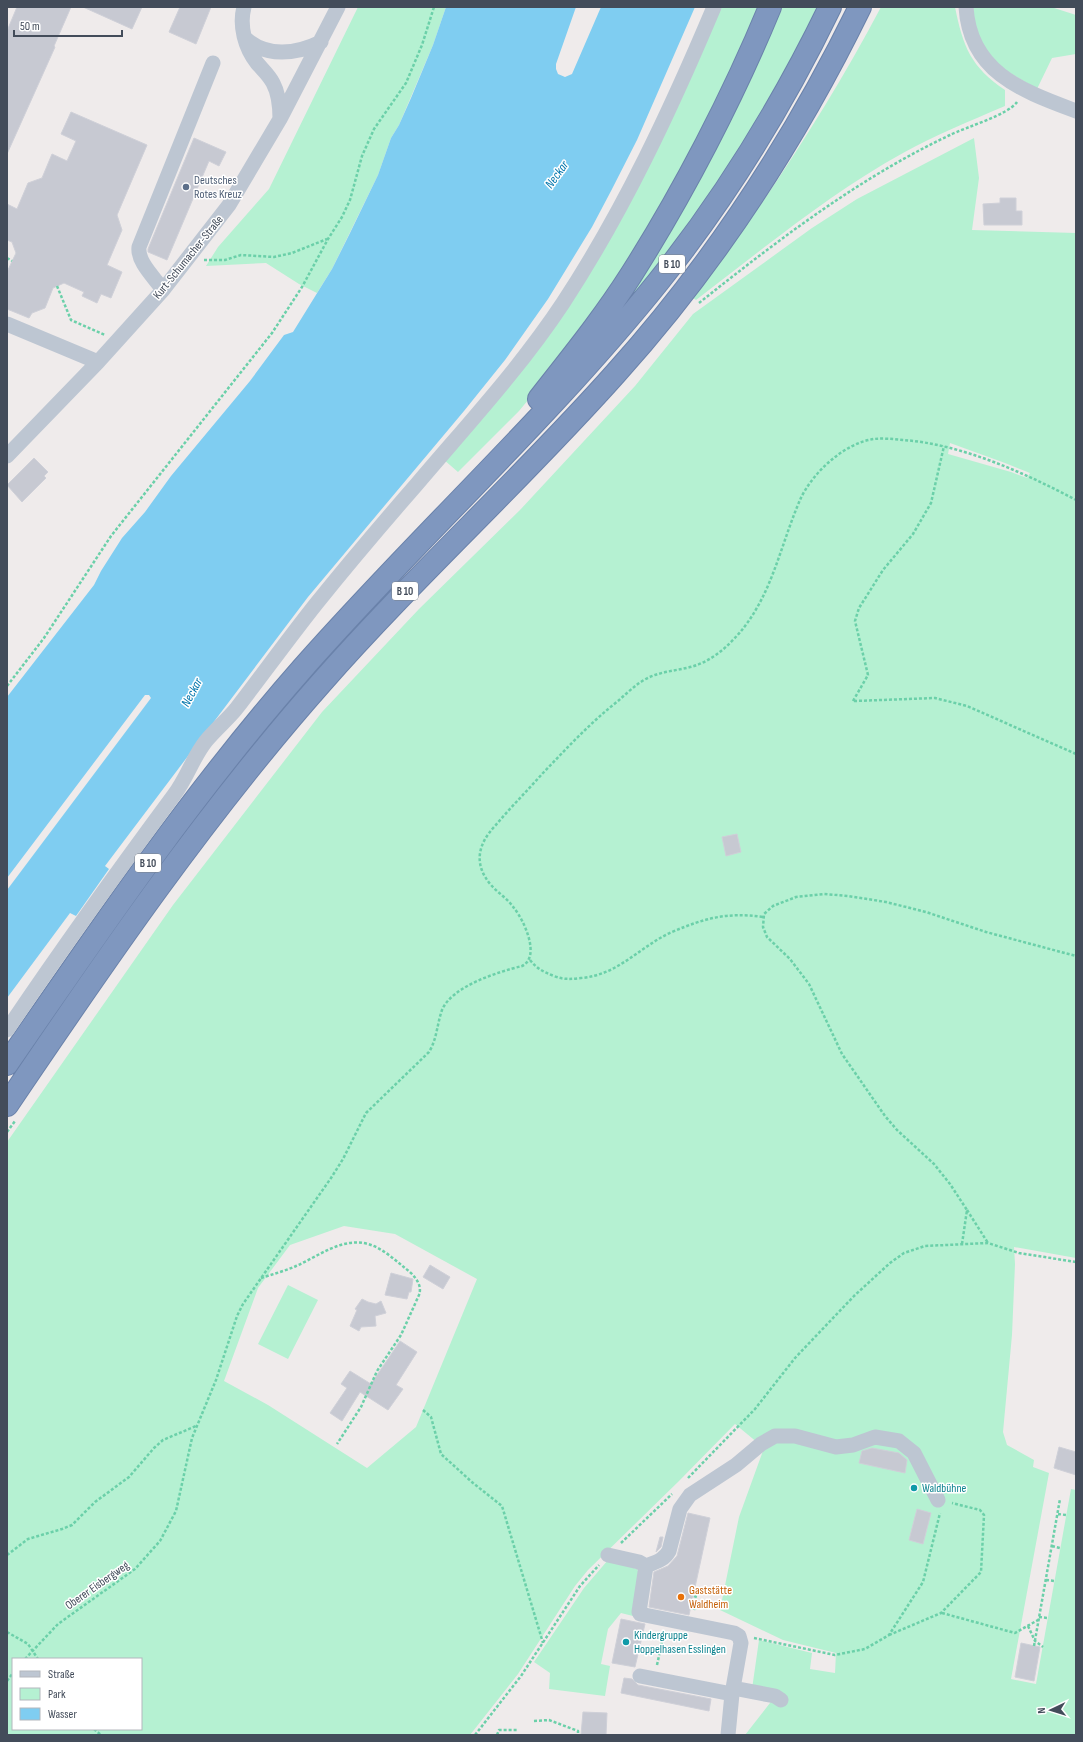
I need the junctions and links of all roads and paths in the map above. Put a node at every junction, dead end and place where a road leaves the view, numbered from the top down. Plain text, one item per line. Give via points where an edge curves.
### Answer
1 (244, 7) edge
2 (338, 7) edge
3 (434, 7) edge
4 (714, 7) edge
5 (770, 7) edge
6 (830, 7) edge
7 (860, 7) edge
8 (966, 7) edge
9 (245, 38) junction
10 (321, 42) junction
11 (213, 63) dead end
12 (1025, 90) junction
13 (1076, 111) edge
14 (280, 119) junction
15 (328, 239) junction
16 (7, 258) edge
17 (188, 260) junction
18 (12, 261) dead end
19 (57, 286) dead end
20 (163, 290) junction
21 (694, 307) dead end
22 (7, 324) edge
23 (118, 340) junction
24 (98, 362) junction
25 (944, 446) junction
26 (7, 456) edge
27 (471, 489) junction
28 (1076, 500) edge
29 (7, 686) edge
30 (1076, 754) edge
31 (763, 917) junction
32 (1076, 956) edge
33 (530, 960) junction
34 (7, 1030) edge
35 (7, 1064) edge
36 (11, 1112) edge
37 (7, 1132) edge
38 (967, 1210) junction
39 (988, 1243) junction
40 (962, 1244) junction
41 (1076, 1262) edge
42 (261, 1278) junction
43 (423, 1410) dead end
44 (196, 1426) junction
45 (337, 1444) dead end
46 (683, 1483) dead end
47 (677, 1489) dead end
48 (1060, 1499) dead end
49 (938, 1500) junction
50 (1058, 1514) junction
51 (1066, 1515) dead end
52 (1052, 1546) junction
53 (1060, 1548) dead end
54 (7, 1555) edge
55 (608, 1555) junction
56 (646, 1566) junction
57 (1046, 1580) junction
58 (1055, 1581) dead end
59 (941, 1613) junction
60 (1048, 1618) dead end
61 (667, 1619) junction
62 (1039, 1619) junction
63 (1028, 1626) junction
64 (7, 1632) edge
65 (889, 1635) junction
66 (740, 1638) junction
67 (1035, 1642) junction
68 (543, 1644) junction
69 (1034, 1646) dead end
70 (1043, 1647) dead end
71 (32, 1650) junction
72 (26, 1658) edge
73 (37, 1658) edge
74 (647, 1678) joint
75 (733, 1691) junction
76 (781, 1700) dead end
77 (534, 1721) dead end
78 (518, 1730) dead end
79 (475, 1735) edge
80 (497, 1735) edge
81 (578, 1735) edge
82 (728, 1735) edge

1 - 9 street via 242,25
2 - 10 street, Kurt-Schumacher-Straße
3 - 15 path via 424,40 406,83 374,128 362,156 350,200
4 - 34 street via 643,165 597,249 533,346 350,563 235,710 206,741 178,790 100,895
5 - 27 highway via 692,170 631,275 589,336
6 - 27 highway, B 10 via 774,113 705,219 612,337
7 - 36 highway, B 10 via 818,91 756,192 722,242 664,318 544,449 372,626 270,742 217,808 130,927
8 - 12 street via 972,36 985,60 1004,78
9 - 10 street via 252,45 278,52 296,51
9 - 14 street via 256,62 277,92
10 - 14 street, Kurt-Schumacher-Straße
11 - 20 street via 139,247 141,259
12 - 13 street
12 - 21 path via 1009,110 920,149 856,187
14 - 17 street, Kurt-Schumacher-Straße via 229,205
15 - 17 path via 292,254 274,257 241,255 225,260
15 - 29 path via 302,287 272,333 111,536 44,638
16 - 18 path
17 - 20 street, Kurt-Schumacher-Straße
19 - 23 path via 71,320
20 - 23 street, Kurt-Schumacher-Straße
22 - 24 street
23 - 24 street, Kurt-Schumacher-Straße
24 - 26 street, Kurt-Schumacher-Straße
25 - 28 path via 1031,477
25 - 30 path via 931,503 913,534 882,570 859,608 855,621 868,675 854,701 946,699
25 - 33 path via 924,441 875,439 859,444 830,461 805,489 770,585 737,636 725,648 705,661 650,676 638,684 570,744 488,833 480,849 481,866 490,883 520,917 529,941
27 - 35 highway, B 10 via 351,614 253,725 149,861
31 - 32 path via 773,906 796,897 824,894 848,896 905,907
31 - 33 path via 742,915 705,919 670,933 615,969 588,978 567,980 539,970
31 - 38 path via 767,938 790,959 809,984 842,1054 885,1116 934,1164
33 - 42 path, Oberer Eisbergweg via 522,966 477,981 464,988 445,1005 429,1052 366,1113 331,1178
36 - 37 path
38 - 39 path
38 - 40 path
39 - 40 path
39 - 41 path via 1019,1253
40 - 46 path via 920,1248 904,1253 890,1263 838,1312 795,1358 755,1410
42 - 44 path, Oberer Eisbergweg via 237,1316 216,1380
42 - 45 path via 339,1246 356,1243 368,1244 378,1249 411,1272 418,1282 420,1292 401,1335 377,1371 361,1407
43 - 68 path via 431,1416 441,1454 502,1506
44 - 54 path via 163,1440 129,1477 95,1502 72,1525 28,1539
44 - 71 path, Oberer Eisbergweg via 188,1451 178,1506 160,1541 119,1583 62,1621
47 - 55 path
48 - 50 path
49 - 56 street via 914,1453 900,1441 875,1437 836,1447 795,1436 775,1436 690,1495 680,1509 666,1556
49 - 59 path via 980,1510 984,1515 981,1572
49 - 65 path via 941,1511 923,1582
50 - 51 path
50 - 52 path
52 - 53 path
52 - 57 path
55 - 56 street
55 - 68 path via 580,1586
56 - 61 street via 639,1612
57 - 58 path
57 - 62 path
59 - 63 path via 1015,1634
59 - 65 path
60 - 62 path
61 - 66 street via 734,1633
61 - 74 path
62 - 63 path
62 - 67 path
63 - 67 path
64 - 71 path via 28,1644
65 - 66 path via 864,1649 835,1655 756,1638
66 - 75 street
67 - 69 path
67 - 70 path
68 - 79 path
71 - 72 path, Oberer Eisbergweg
71 - 73 path
74 - 75 street
75 - 76 street via 775,1696
75 - 82 street
77 - 81 path via 549,1720 578,1731
78 - 80 path via 499,1730

